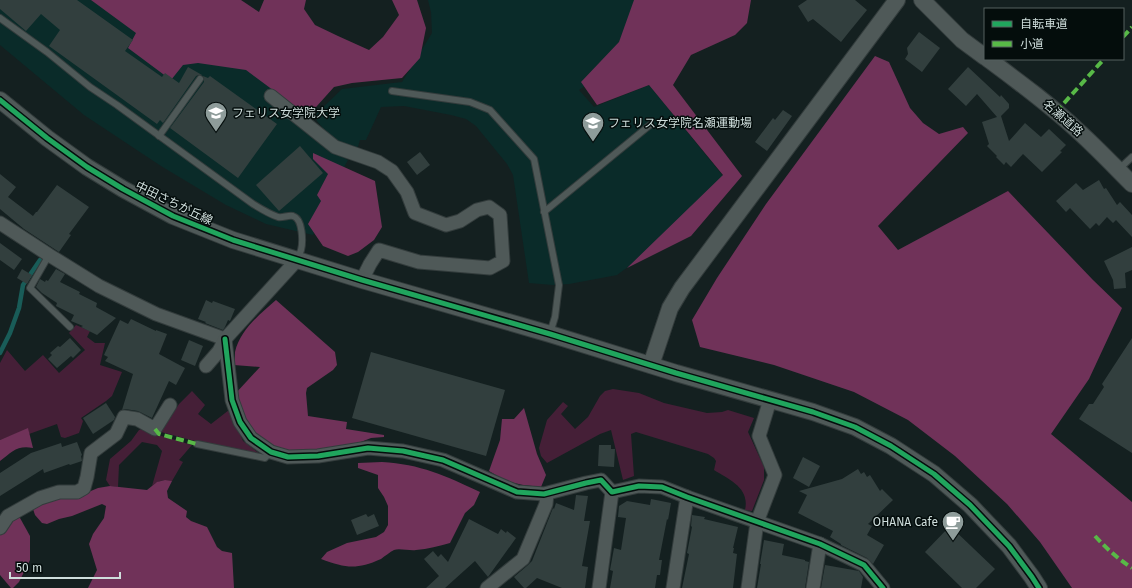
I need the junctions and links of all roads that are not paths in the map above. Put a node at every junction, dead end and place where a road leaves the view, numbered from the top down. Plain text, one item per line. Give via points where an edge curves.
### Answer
1 (897, 0) edge
2 (922, 0) edge
3 (0, 18) edge
4 (984, 56) edge
5 (989, 60) edge
6 (200, 79) dead end
7 (392, 91) dead end
8 (271, 96) dead end
9 (3, 108) edge
10 (650, 125) dead end
11 (158, 136) junction
12 (1132, 157) edge
13 (1118, 170) junction
14 (1132, 184) edge
15 (544, 212) junction
16 (1, 227) edge
17 (49, 255) junction
18 (297, 260) junction
19 (362, 280) junction
20 (70, 327) dead end
21 (550, 334) junction
22 (226, 339) junction
23 (651, 365) junction
24 (206, 366) dead end
25 (770, 400) junction
26 (170, 405) dead end
27 (197, 444) dead end
28 (271, 452) junction
29 (612, 492) junction
30 (547, 494) junction
31 (687, 497) junction
32 (757, 522) junction
33 (0, 528) edge
34 (820, 544) junction
35 (882, 587) edge
36 (487, 588) edge
37 (599, 588) edge
38 (673, 588) edge
39 (748, 588) edge
40 (813, 588) edge
41 (1039, 588) edge

1 - 23 street via 682,288 670,308
2 - 4 street via 962,40
3 - 11 lane
5 - 13 street, 名瀬道路 via 1037,95 1078,130
6 - 11 lane
7 - 15 lane via 470,102 490,110 534,159
8 - 19 street via 310,124 335,147 378,162 392,171 407,192 415,213 446,225 489,207 500,215 503,262 490,268 419,262 379,250
9 - 18 street, 中田さちが丘線 via 87,167 167,212 233,240
10 - 15 lane
11 - 18 lane via 253,204 279,217 296,217 301,227 301,249
12 - 13 lane
13 - 14 street, 名瀬道路
15 - 21 lane via 559,285
16 - 17 street
17 - 20 lane via 30,288
17 - 22 street via 99,286 156,314
18 - 19 street, 中田さちが丘線
18 - 22 street
19 - 21 street, 中田さちが丘線
21 - 23 street, 中田さちが丘線
22 - 24 street
22 - 28 street via 232,400 240,422 251,438
23 - 25 street, 中田さちが丘線
25 - 32 street via 759,436 774,475
25 - 41 street, 中田さちが丘線 via 855,427 891,446 934,474 970,505 1009,546
26 - 33 street via 155,429 137,419 124,417 116,434 91,453 84,488 77,492 59,492 40,498 8,516
27 - 28 lane via 265,458
28 - 30 street via 288,457 318,456 368,448 403,451 443,460 517,492
29 - 30 street via 601,480
29 - 31 street via 639,486 662,487
29 - 37 street
30 - 36 street via 546,504 523,559
31 - 32 street
31 - 38 street
32 - 34 street
32 - 39 street
34 - 35 street via 864,565
34 - 40 street

